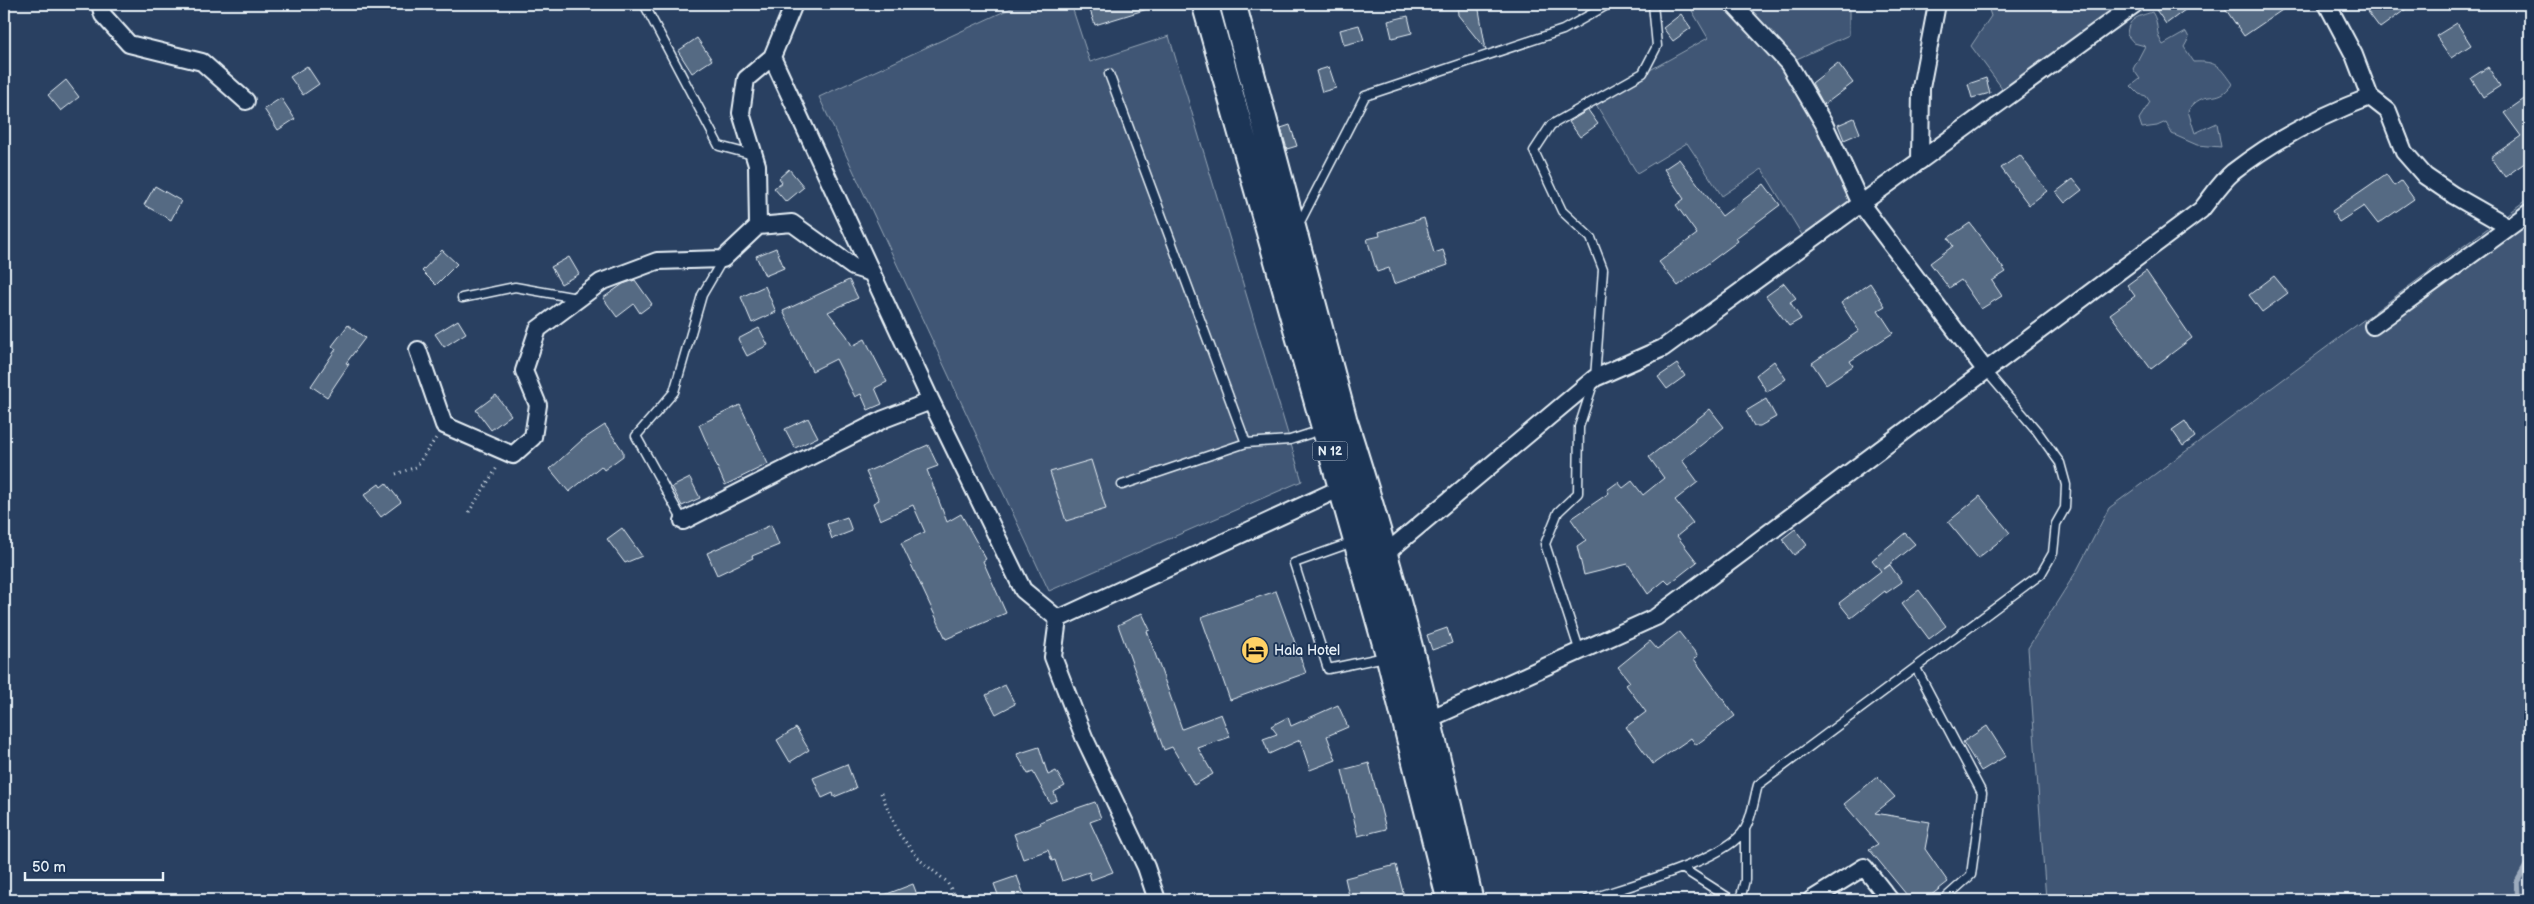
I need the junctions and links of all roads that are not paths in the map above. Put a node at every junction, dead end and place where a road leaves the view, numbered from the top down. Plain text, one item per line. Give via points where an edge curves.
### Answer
1 (100, 4) edge
2 (644, 4) edge
3 (794, 4) edge
4 (1205, 4) edge
5 (1233, 4) edge
6 (1609, 4) edge
7 (1653, 4) edge
8 (1733, 4) edge
9 (1938, 4) edge
10 (2135, 4) edge
11 (2327, 4) edge
12 (772, 58) junction
13 (1109, 74) dead end
14 (2370, 97) junction
15 (246, 101) dead end
16 (754, 155) junction
17 (1920, 160) junction
18 (1861, 204) junction
19 (2530, 212) edge
20 (758, 226) junction
21 (2509, 227) junction
22 (1294, 233) junction
23 (723, 259) junction
24 (872, 273) junction
25 (1298, 293) junction
26 (462, 298) dead end
27 (579, 298) junction
28 (2374, 326) dead end
29 (418, 350) dead end
30 (1986, 371) junction
31 (1595, 378) junction
32 (931, 401) junction
33 (1324, 429) junction
34 (1246, 442) junction
35 (1122, 485) dead end
36 (1341, 488) junction
37 (683, 521) joint
38 (1356, 541) junction
39 (1384, 554) junction
40 (1365, 572) junction
41 (1058, 619) junction
42 (1580, 652) junction
43 (1389, 656) junction
44 (1916, 668) junction
45 (1429, 719) junction
46 (1745, 830) junction
47 (1682, 868) junction
48 (1157, 900) edge
49 (1450, 900) edge
50 (1470, 900) edge
51 (1587, 900) edge
52 (1732, 900) edge
53 (1740, 900) edge
54 (1811, 900) edge
55 (1890, 900) edge
56 (1944, 900) edge

1 - 15 street via 104,15 129,44 202,62
2 - 16 lane via 719,146
3 - 12 street
4 - 25 main road, N 12
5 - 22 main road, N 12
6 - 22 lane via 1563,30 1365,96
7 - 31 lane via 1657,46 1643,73 1551,126 1534,151 1562,211 1591,238 1603,269
8 - 18 street via 1788,63 1824,124
9 - 17 street via 1921,88
10 - 17 street
11 - 14 street via 2354,55
12 - 16 street via 746,79 741,113
12 - 24 street
13 - 34 lane
14 - 21 street via 2388,111 2404,152 2425,176
14 - 30 street via 2319,119 2232,173 2201,210
16 - 20 street
17 - 18 street
18 - 30 street
18 - 31 street via 1663,348
19 - 21 street
20 - 23 street
20 - 24 street via 792,223 853,267
21 - 28 street
22 - 25 main road, N 12
23 - 27 street via 656,261 600,282
23 - 37 lane via 702,295 674,392 636,436
24 - 32 street
25 - 33 main road, N 12
25 - 39 main road, N 12 via 1344,420
26 - 27 lane via 515,287
27 - 29 street via 538,329 524,371 538,405 534,437 513,455 444,425
30 - 42 street via 1656,617
30 - 44 lane via 2060,463 2066,485 2065,508 2056,524 2053,553 2041,574
31 - 39 street
31 - 42 lane via 1579,426 1578,493 1558,512 1545,544
32 - 37 street via 884,418
32 - 41 street via 1023,590
33 - 34 lane via 1290,440
33 - 36 main road, N 12
34 - 35 lane
36 - 38 main road, N 12
36 - 41 street
38 - 40 main road, N 12
38 - 43 lane via 1294,563 1328,669
39 - 40 street
39 - 45 main road, N 12
40 - 43 main road, N 12
41 - 48 street via 1053,657 1084,737 1146,867
42 - 45 street
43 - 49 main road, N 12
44 - 46 lane via 1758,785
44 - 56 lane via 1982,793 1971,875
45 - 50 main road, N 12
46 - 47 lane via 1724,850
46 - 53 lane via 1745,880
47 - 51 lane
47 - 52 lane
54 - 55 street via 1864,866

